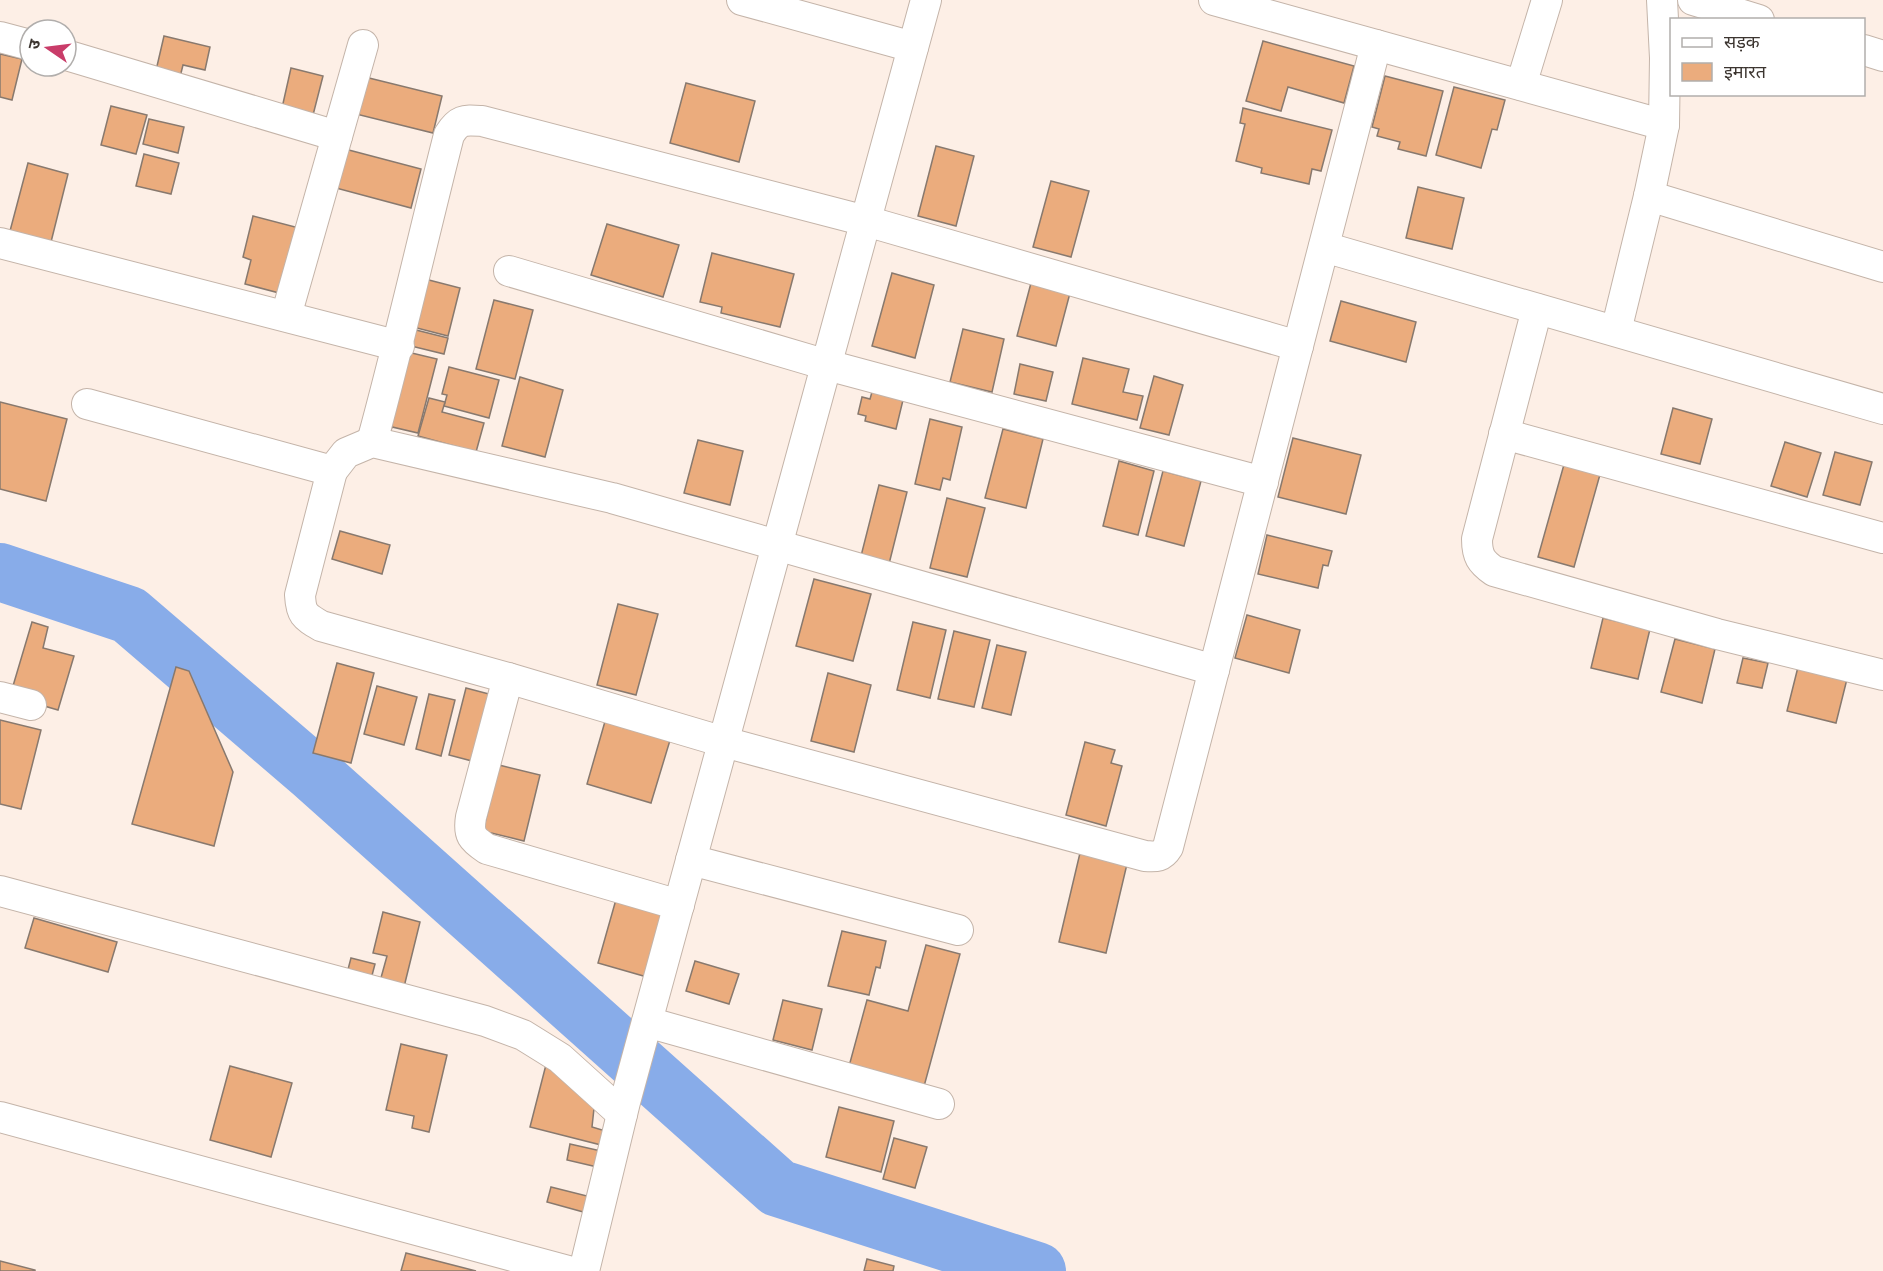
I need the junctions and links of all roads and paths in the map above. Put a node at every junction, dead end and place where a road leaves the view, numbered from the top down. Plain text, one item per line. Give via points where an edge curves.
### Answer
1 (742, 0) edge
2 (926, 0) edge
3 (1214, 0) edge
4 (1547, 0) edge
5 (1662, 0) edge
6 (1693, 0) edge
7 (1752, 18) edge
8 (0, 37) edge
9 (18, 42) edge
10 (363, 45) dead end
11 (1376, 45) junction
12 (913, 47) junction
13 (1865, 51) edge
14 (1883, 56) edge
15 (78, 59) edge
16 (1521, 85) junction
17 (1664, 125) junction
18 (337, 136) junction
19 (1649, 196) junction
20 (866, 221) junction
21 (0, 243) edge
22 (1324, 247) junction
23 (1883, 267) edge
24 (508, 271) dead end
25 (1538, 309) junction
26 (286, 316) junction
27 (1616, 331) junction
28 (399, 346) junction
29 (1298, 346) junction
30 (826, 365) junction
31 (87, 404) dead end
32 (1883, 409) edge
33 (1504, 434) junction
34 (372, 442) junction
35 (332, 471) junction
36 (1263, 482) junction
37 (1883, 538) edge
38 (777, 545) junction
39 (1214, 670) junction
40 (1883, 675) edge
41 (508, 678) junction
42 (0, 697) edge
43 (31, 705) dead end
44 (723, 742) junction
45 (691, 860) junction
46 (0, 891) edge
47 (679, 905) junction
48 (958, 930) dead end
49 (645, 1029) junction
50 (939, 1104) dead end
51 (624, 1108) junction
52 (0, 1117) edge
53 (568, 1271) edge
54 (584, 1271) edge

1 - 12 street
2 - 12 street
3 - 11 street
4 - 16 street
5 - 17 street
6 - 7 street
8 - 9 street
10 - 18 street
11 - 16 street
11 - 22 street
12 - 20 street
13 - 14 street
15 - 18 street
16 - 17 street
17 - 19 street
18 - 26 street
19 - 23 street
19 - 27 street
20 - 28 street via 482,121 465,120 455,125 449,135
20 - 29 street
20 - 30 street
21 - 26 street
22 - 25 street
22 - 29 street
24 - 30 street
25 - 27 street
25 - 33 street
26 - 28 street
27 - 32 street
28 - 34 street
29 - 36 street
30 - 36 street
30 - 38 street
31 - 35 street
33 - 37 street
33 - 40 street via 1477,539 1477,554 1494,571 1717,634
34 - 35 street via 346,453
34 - 38 street via 612,498
35 - 41 street via 300,595 301,610 321,626
36 - 39 street
38 - 39 street
38 - 44 street
39 - 44 street via 1168,847 1163,855 1155,857
41 - 44 street
41 - 47 street via 471,817 469,830 474,841 487,849
42 - 43 street
44 - 45 street
45 - 47 street
45 - 48 street
46 - 51 street via 485,1021 524,1035
47 - 49 street
49 - 50 street
49 - 51 street
51 - 54 street
52 - 53 street

